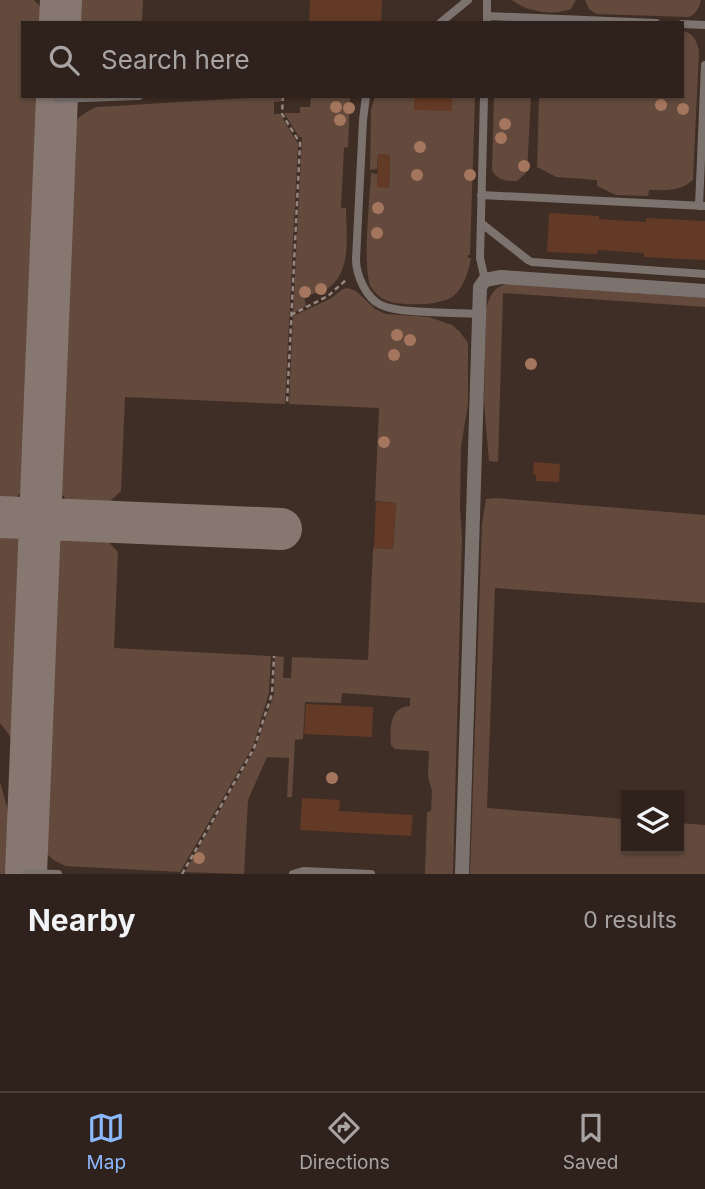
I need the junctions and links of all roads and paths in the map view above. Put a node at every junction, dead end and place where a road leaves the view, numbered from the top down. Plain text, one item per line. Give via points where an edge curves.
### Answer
1 (468, 0) edge
2 (487, 0) edge
3 (487, 19) edge
4 (442, 21) edge
5 (572, 21) edge
6 (684, 24) edge
7 (705, 25) edge
8 (705, 65) edge
9 (84, 98) edge
10 (284, 98) edge
11 (366, 98) edge
12 (484, 98) edge
13 (57, 99) dead end
14 (481, 195) junction
15 (702, 206) edge
16 (481, 223) junction
17 (356, 268) junction
18 (705, 274) edge
19 (485, 280) junction
20 (705, 291) edge
21 (478, 314) junction
22 (291, 315) junction
23 (286, 404) dead end
24 (274, 656) dead end
25 (26, 873) edge
26 (58, 874) edge
27 (182, 874) edge
28 (293, 874) edge
29 (371, 874) edge
30 (461, 874) edge

1 - 4 lane
2 - 3 lane
3 - 5 lane
6 - 7 lane
8 - 15 lane
9 - 13 lane
10 - 22 path via 282,114 300,143
11 - 17 lane
12 - 14 lane
14 - 15 lane
14 - 16 lane
16 - 18 lane via 532,262
16 - 19 lane
17 - 21 lane via 378,305
17 - 22 path via 328,296
19 - 20 street via 518,277
19 - 21 street
21 - 30 street
22 - 23 path
24 - 27 path via 272,694 254,748
25 - 26 lane
28 - 29 lane

